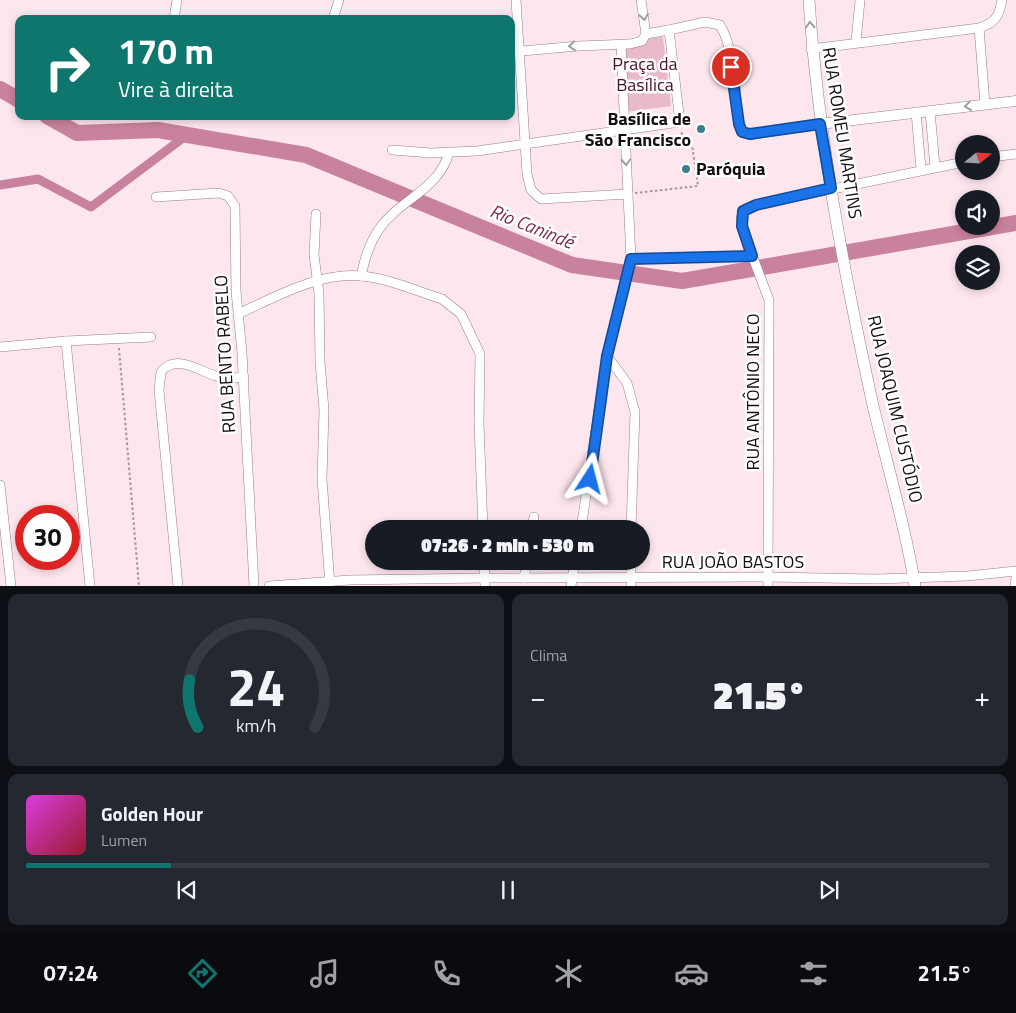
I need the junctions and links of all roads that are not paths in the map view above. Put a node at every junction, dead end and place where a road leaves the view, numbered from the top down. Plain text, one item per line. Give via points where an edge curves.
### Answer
1 (176, 0) edge
2 (339, 0) edge
3 (516, 0) edge
4 (641, 0) edge
5 (809, 0) edge
6 (860, 0) edge
7 (1002, 0) edge
8 (174, 15) edge
9 (334, 15) edge
10 (979, 28) junction
11 (669, 30) junction
12 (646, 34) junction
13 (856, 42) junction
14 (621, 45) junction
15 (811, 49) junction
16 (516, 52) edge
17 (1016, 101) edge
18 (986, 104) junction
19 (930, 111) junction
20 (916, 112) junction
21 (820, 124) junction
22 (625, 130) junction
23 (525, 143) junction
24 (392, 150) dead end
25 (449, 152) junction
26 (1016, 154) edge
27 (1000, 156) edge
28 (955, 164) edge
29 (935, 167) junction
30 (921, 170) junction
31 (831, 188) junction
32 (628, 194) junction
33 (156, 197) dead end
34 (316, 214) dead end
35 (841, 241) joint
36 (753, 258) junction
37 (630, 263) junction
38 (361, 276) junction
39 (317, 281) junction
40 (238, 314) junction
41 (151, 336) dead end
42 (66, 341) junction
43 (0, 347) edge
44 (607, 356) junction
45 (244, 377) junction
46 (0, 485) edge
47 (534, 517) dead end
48 (483, 520) edge
49 (534, 520) edge
50 (582, 520) edge
51 (632, 520) edge
52 (525, 570) edge
53 (1016, 571) edge
54 (1016, 577) edge
55 (524, 578) junction
56 (768, 581) edge
57 (915, 581) edge
58 (485, 582) edge
59 (571, 582) edge
60 (631, 582) edge
61 (669, 582) edge
62 (851, 582) edge
63 (330, 583) edge
64 (403, 583) edge
65 (11, 586) edge
66 (90, 586) edge
67 (178, 586) edge
68 (254, 586) edge
69 (269, 586) edge
70 (1015, 586) edge

1 - 8 street
2 - 9 street
3 - 16 street
4 -> 12 street
15 -> 5 main road, RUA ROMEU MARTINS
6 - 13 street
7 - 10 street via 996,20
10 - 13 street
10 - 18 street
11 - 12 street
11 - 21 street via 705,22 720,25 729,52 742,132 750,134
11 - 22 street via 680,122
12 - 14 street via 637,43
13 - 15 street
14 -> 16 street
14 - 22 street
15 - 21 main road, RUA ROMEU MARTINS
16 - 23 street
17 - 18 street
18 -> 19 street
19 - 20 street
19 - 29 street
20 - 21 street
20 - 30 street
21 - 31 main road, RUA ROMEU MARTINS
22 - 23 street
22 -> 32 street
23 - 25 street
23 - 32 street via 528,181 541,199
24 - 25 street
25 - 38 street via 438,177 380,227 366,252
26 - 27 street
28 - 29 street
29 - 30 street
30 - 31 street
31 - 35 main road, RUA ROMEU MARTINS
31 - 36 street, RUA ANTÔNIO NECO via 743,211 743,231
32 - 37 street
33 - 40 street, RUA BENTO RABELO via 207,192 220,193 232,200 235,206
34 - 39 street via 314,255
35 - 57 main road, RUA JOAQUIM CUSTÓDIO via 872,402
36 - 37 street
36 - 56 street, RUA ANTÔNIO NECO via 769,300
37 - 44 street
38 - 39 street
38 - 48 street via 442,299 452,305 468,326 480,354
39 - 40 street
39 - 63 street via 323,391 322,480
40 - 45 street, RUA BENTO RABELO
41 - 42 street
42 - 43 street
42 - 66 street
44 - 50 street
44 - 51 street via 627,384 635,412
45 - 67 street via 222,378 181,364 167,366 160,372 159,390
45 - 68 street, RUA BENTO RABELO
46 - 65 street
47 - 49 street
52 - 55 street
53 - 57 street, RUA JOÃO BASTOS
54 - 70 street
55 - 58 street, RUA JOÃO BASTOS
55 - 59 street, RUA JOÃO BASTOS
56 - 61 street, RUA JOÃO BASTOS
56 - 62 street, RUA JOÃO BASTOS
57 - 62 street, RUA JOÃO BASTOS
58 - 64 street, RUA JOÃO BASTOS
59 - 60 street, RUA JOÃO BASTOS
60 - 61 street, RUA JOÃO BASTOS
63 - 64 street, RUA JOÃO BASTOS
63 - 69 street, RUA JOÃO BASTOS

